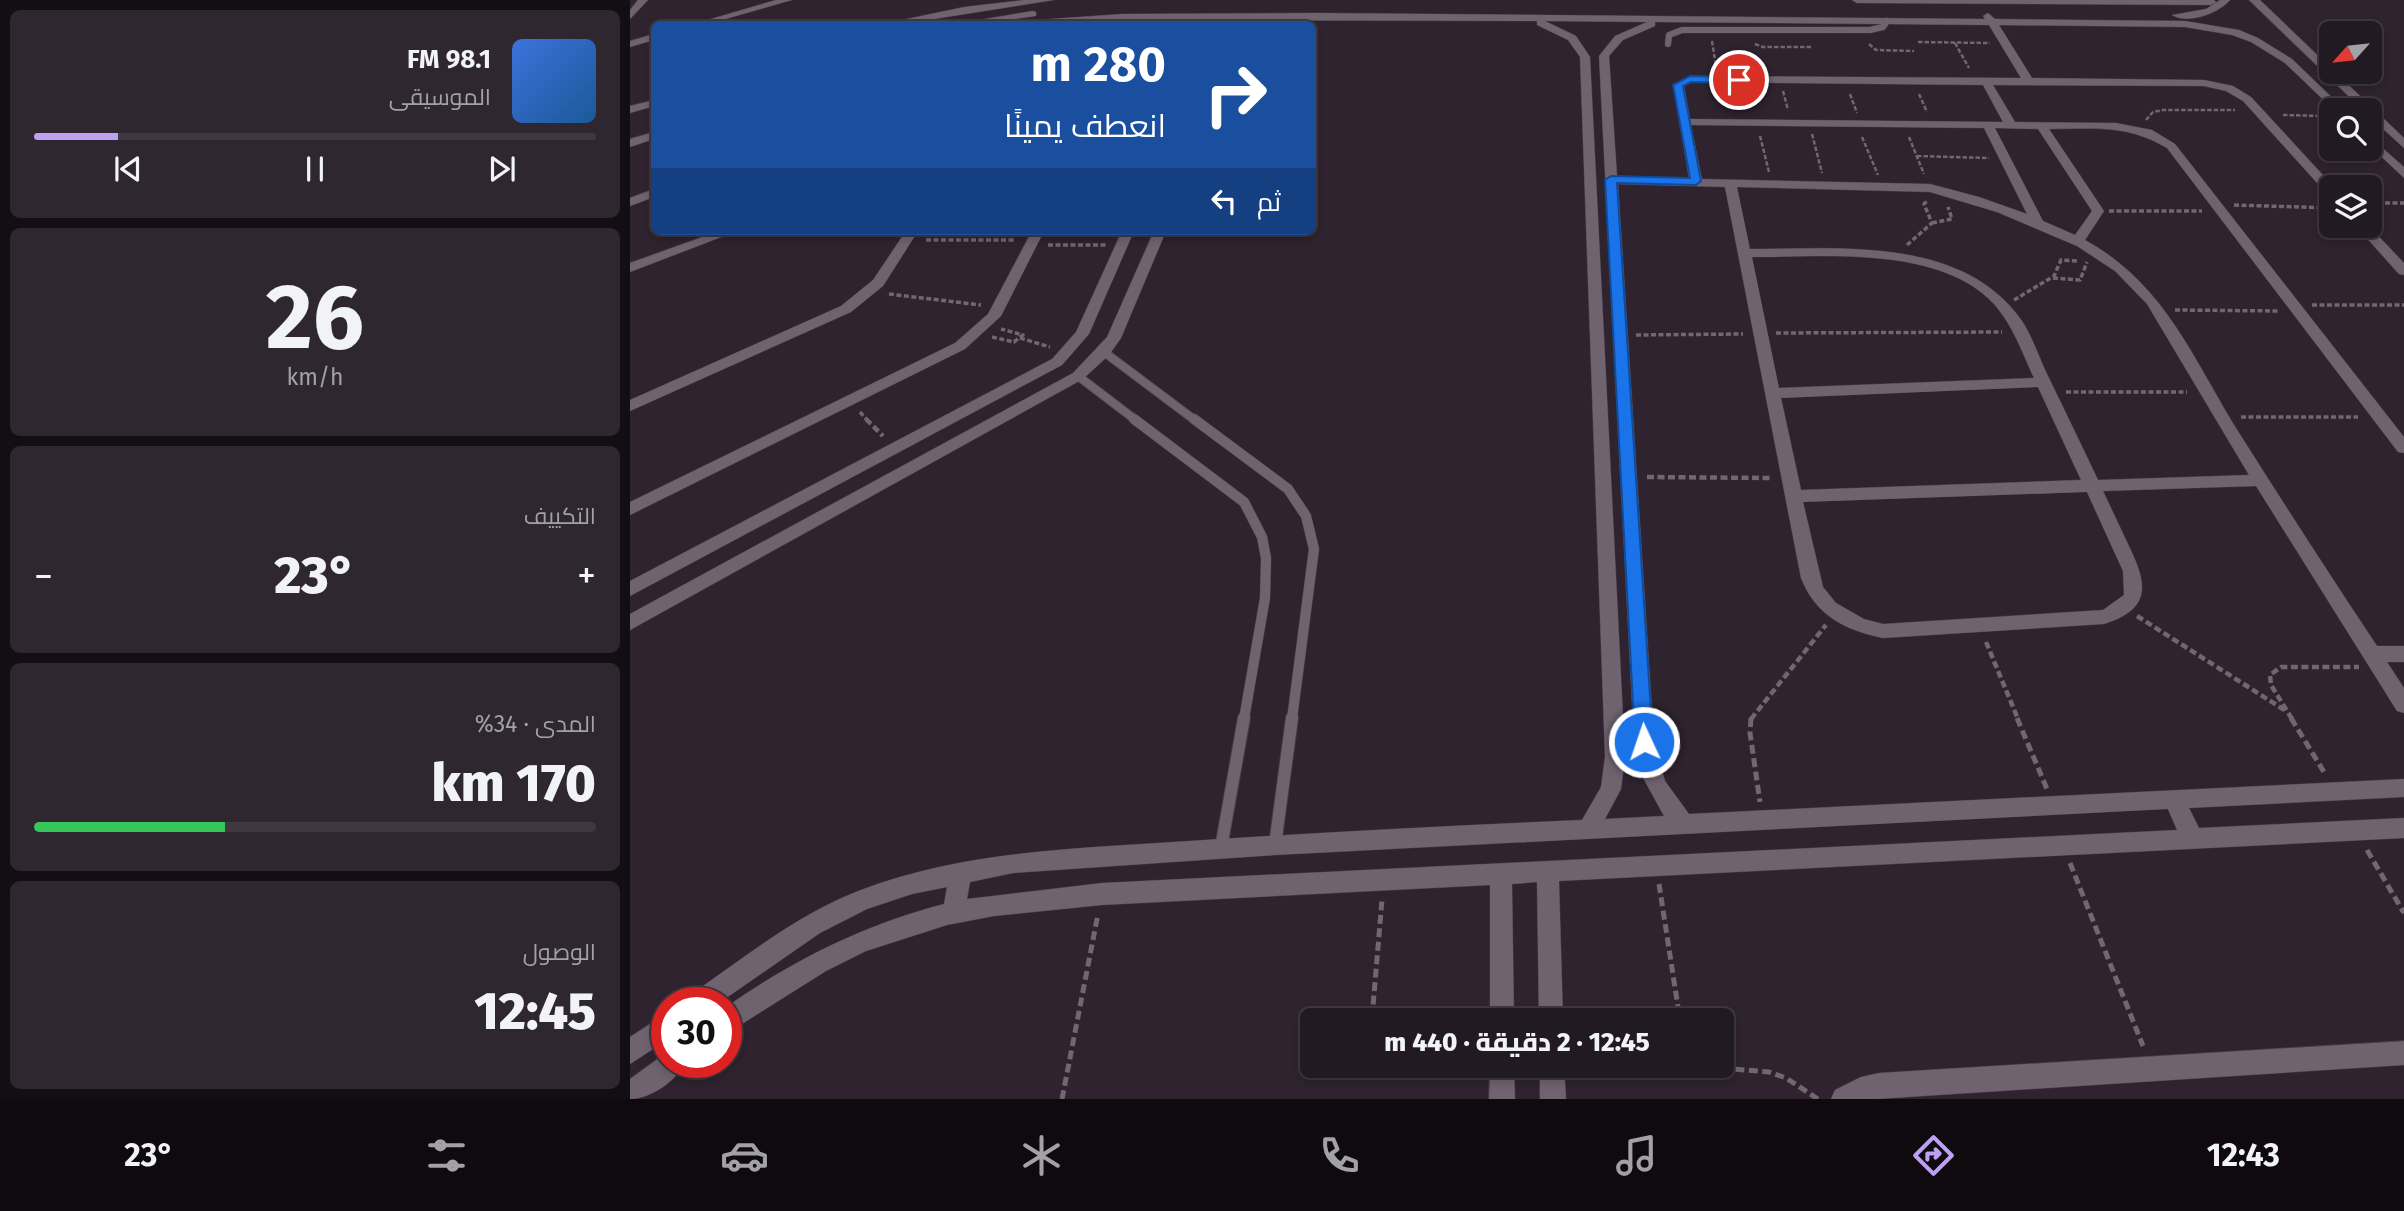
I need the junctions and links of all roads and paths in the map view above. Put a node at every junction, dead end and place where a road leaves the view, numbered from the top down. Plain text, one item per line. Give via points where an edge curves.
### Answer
1 (643, 0) edge
2 (786, 0) edge
3 (1049, 0) edge
4 (1857, 0) edge
5 (2254, 0) edge
6 (2225, 1) edge
7 (1006, 2) edge
8 (1986, 12) junction
9 (630, 16) edge
10 (1318, 16) junction
11 (1209, 17) junction
12 (1517, 18) junction
13 (1674, 20) junction
14 (710, 21) edge
15 (904, 21) edge
16 (989, 21) edge
17 (1059, 21) edge
18 (1215, 21) edge
19 (1295, 21) edge
20 (1887, 21) junction
21 (1992, 22) junction
22 (1709, 29) junction
23 (651, 38) edge
24 (1917, 42) dead end
25 (1955, 43) junction
26 (1995, 43) dead end
27 (630, 44) edge
28 (1668, 44) dead end
29 (1718, 80) junction
30 (1780, 80) junction
31 (1845, 80) junction
32 (1912, 81) junction
33 (1981, 81) junction
34 (2029, 82) junction
35 (651, 92) edge
36 (630, 98) edge
37 (2327, 98) edge
38 (2356, 98) edge
39 (651, 104) edge
40 (630, 110) edge
41 (2259, 112) junction
42 (651, 115) edge
43 (2319, 115) edge
44 (630, 122) edge
45 (1685, 122) junction
46 (1757, 122) junction
47 (1792, 123) junction
48 (1809, 123) junction
49 (1858, 123) junction
50 (1904, 124) junction
51 (1934, 124) junction
52 (1988, 125) junction
53 (2011, 125) junction
54 (2041, 125) junction
55 (2382, 127) edge
56 (2138, 129) junction
57 (651, 136) edge
58 (630, 143) edge
59 (2404, 144) edge
60 (2382, 152) edge
61 (1917, 156) junction
62 (2005, 158) junction
63 (2404, 174) edge
64 (2319, 178) edge
65 (1611, 180) junction
66 (1696, 181) junction
67 (1730, 182) junction
68 (1771, 183) junction
69 (1825, 184) junction
70 (1882, 185) junction
71 (1939, 193) junction
72 (651, 194) edge
73 (630, 202) edge
74 (2382, 203) edge
75 (2404, 203) edge
76 (2219, 208) junction
77 (2319, 208) edge
78 (2098, 211) junction
79 (1932, 223) junction
80 (2039, 226) junction
81 (719, 235) edge
82 (909, 235) edge
83 (1158, 235) edge
84 (1034, 238) edge
85 (1124, 238) edge
86 (2373, 238) edge
87 (2077, 242) junction
88 (1744, 253) junction
89 (2099, 253) junction
90 (1894, 257) junction
91 (2086, 263) junction
92 (630, 268) edge
93 (2404, 271) edge
94 (2051, 278) junction
95 (870, 292) junction
96 (2404, 305) edge
97 (2004, 306) junction
98 (1000, 307) junction
99 (2296, 309) junction
100 (2157, 310) junction
101 (982, 329) junction
102 (2020, 331) junction
103 (1760, 333) junction
104 (1620, 335) junction
105 (1020, 338) junction
106 (1068, 352) junction
107 (1104, 352) junction
108 (1078, 376) junction
109 (2045, 387) junction
110 (2206, 392) junction
111 (1772, 393) junction
112 (849, 402) junction
113 (630, 406) edge
114 (2221, 416) junction
115 (2380, 417) junction
116 (2404, 448) edge
117 (896, 449) junction
118 (1628, 477) junction
119 (1790, 478) junction
120 (2260, 480) junction
121 (2091, 486) junction
122 (1793, 496) junction
123 (630, 509) edge
124 (630, 589) edge
125 (2125, 608) junction
126 (1835, 613) junction
127 (630, 623) edge
128 (1979, 626) junction
129 (2404, 654) edge
130 (2375, 660) junction
131 (2404, 705) edge
132 (2288, 712) junction
133 (2404, 788) edge
134 (2336, 791) junction
135 (2174, 800) junction
136 (2054, 806) junction
137 (1762, 820) junction
138 (1684, 824) junction
139 (2404, 828) edge
140 (1588, 829) junction
141 (2355, 831) junction
142 (2193, 839) junction
143 (1275, 845) junction
144 (2063, 845) junction
145 (1221, 848) junction
146 (1656, 865) junction
147 (1548, 871) junction
148 (960, 872) junction
149 (1502, 873) junction
150 (1383, 879) junction
151 (1102, 894) junction
152 (954, 910) junction
153 (2404, 913) edge
154 (721, 987) edge
155 (1373, 1008) edge
156 (1502, 1008) edge
157 (1552, 1008) edge
158 (1678, 1008) edge
159 (742, 1011) edge
160 (651, 1037) edge
161 (630, 1052) edge
162 (2404, 1053) edge
163 (2152, 1067) junction
164 (1734, 1069) edge
165 (652, 1078) edge
166 (1502, 1078) edge
167 (1552, 1078) edge
168 (630, 1095) edge
169 (1062, 1099) edge
170 (1502, 1099) edge
171 (1553, 1099) edge
172 (1818, 1099) edge
173 (1844, 1099) edge

1 - 9 street
2 - 14 street
3 - 7 street
4 - 6 street
5 - 38 street
6 - 8 street via 2208,12 2193,14
7 - 15 street
8 - 16 street via 1130,7
8 - 21 street
10 - 11 street
10 - 12 street
10 - 19 street
11 - 17 street
11 - 18 street
12 - 13 street
12 - 140 street via 1564,32 1585,57 1615,757 1611,789
13 - 20 street
13 - 65 street via 1628,33 1612,43 1604,56
20 - 21 street
20 - 22 lane via 1870,30
21 - 34 street
21 - 37 street via 2185,24 2235,32 2277,50
22 - 28 lane via 1676,31 1668,37
22 - 29 path
23 - 27 street
24 - 25 path
25 - 26 path
25 - 33 path
29 - 30 street
29 - 45 street via 1690,79 1678,85
30 - 31 street
30 - 47 path
31 - 32 street
31 - 49 path
32 - 33 street
32 - 51 path
33 - 34 street
33 - 53 street
34 - 41 street via 2212,84 2242,95
35 - 36 street
39 - 40 street
41 - 43 path
41 - 56 path via 2158,111
41 - 64 street
42 - 44 street
45 - 46 street
45 - 66 street
46 - 47 street
46 - 68 path
47 - 48 street
48 - 49 street
48 - 69 path
49 - 50 street
49 - 70 path
50 - 51 street
50 - 61 path
51 - 52 street
52 - 53 street
52 - 62 street
53 - 54 street
54 - 56 street
54 - 78 street
55 - 59 street
56 - 76 street via 2171,146
57 - 58 street
60 - 63 street
61 - 62 path
61 - 71 path
62 - 80 street
65 - 66 street
65 - 104 street
66 - 67 street
67 - 68 street
67 - 88 street
68 - 69 street
69 - 70 street
70 - 71 street
71 - 79 path via 1925,203
71 - 79 path via 1953,217
71 - 80 street
72 - 73 street
74 - 75 path
76 - 77 path
76 - 78 path
76 - 99 street
78 - 87 street
79 - 90 path
80 - 87 street
81 - 92 street
82 - 84 path
82 - 95 street
83 - 107 street
84 - 85 path
84 - 98 street
85 - 106 street via 1082,334
86 - 93 street
87 - 89 street
88 - 90 street
88 - 103 street
89 - 91 path
89 - 100 street via 2134,281
90 - 97 street via 1955,272
91 - 94 path via 2063,259
91 - 94 path via 2080,280
94 - 97 path
95 - 98 path
95 - 113 street via 846,309
96 - 99 path
97 - 102 street
98 - 101 street
99 - 100 path
99 - 115 street
100 - 110 street
101 - 105 path via 1013,342
101 - 105 path via 1021,333
101 - 112 street via 940,357
102 - 103 path
102 - 109 street
103 - 104 path
103 - 111 street
104 - 118 street
105 - 106 path
106 - 117 street via 1043,371
107 - 108 street
107 - 143 lane via 1261,467 1288,489 1306,516 1314,549
108 - 127 street
108 - 145 lane via 1244,502 1261,530 1268,563 1265,598
109 - 110 path
109 - 111 street
109 - 121 street
110 - 114 street
111 - 119 street
112 - 117 path
112 - 123 street
114 - 115 path
114 - 120 street
115 - 116 street
117 - 124 street
118 - 119 path
118 - 138 street via 1646,758 1658,793
119 - 122 street
120 - 121 street
120 - 130 street
121 - 122 street
121 - 125 street via 2135,581 2132,600
122 - 126 street via 1813,588
125 - 128 street via 2104,617
125 - 132 path
126 - 128 street via 1884,631
126 - 137 path via 1751,718 1749,733
128 - 136 path
129 - 130 street
130 - 131 street
130 - 132 path via 2276,668 2270,675 2271,685
132 - 134 path
133 - 134 street
134 - 135 street
135 - 136 street
135 - 142 street
136 - 137 street
137 - 138 street
138 - 140 street
139 - 141 street
140 - 143 street
141 - 142 street
141 - 153 path
142 - 144 street
143 - 145 street
144 - 146 street
144 - 163 path
145 - 148 street via 1064,857
146 - 147 street
146 - 158 path
147 - 149 street
147 - 157 street
148 - 152 street
148 - 154 street via 887,891 812,925
149 - 150 street
149 - 156 street
150 - 151 street
150 - 155 path
151 - 152 street
151 - 169 path
152 - 159 street via 909,921 828,955
160 - 161 street
162 - 163 street
163 - 173 street via 1879,1086
164 - 172 path via 1786,1078
165 - 168 street
166 - 170 street
167 - 171 street

